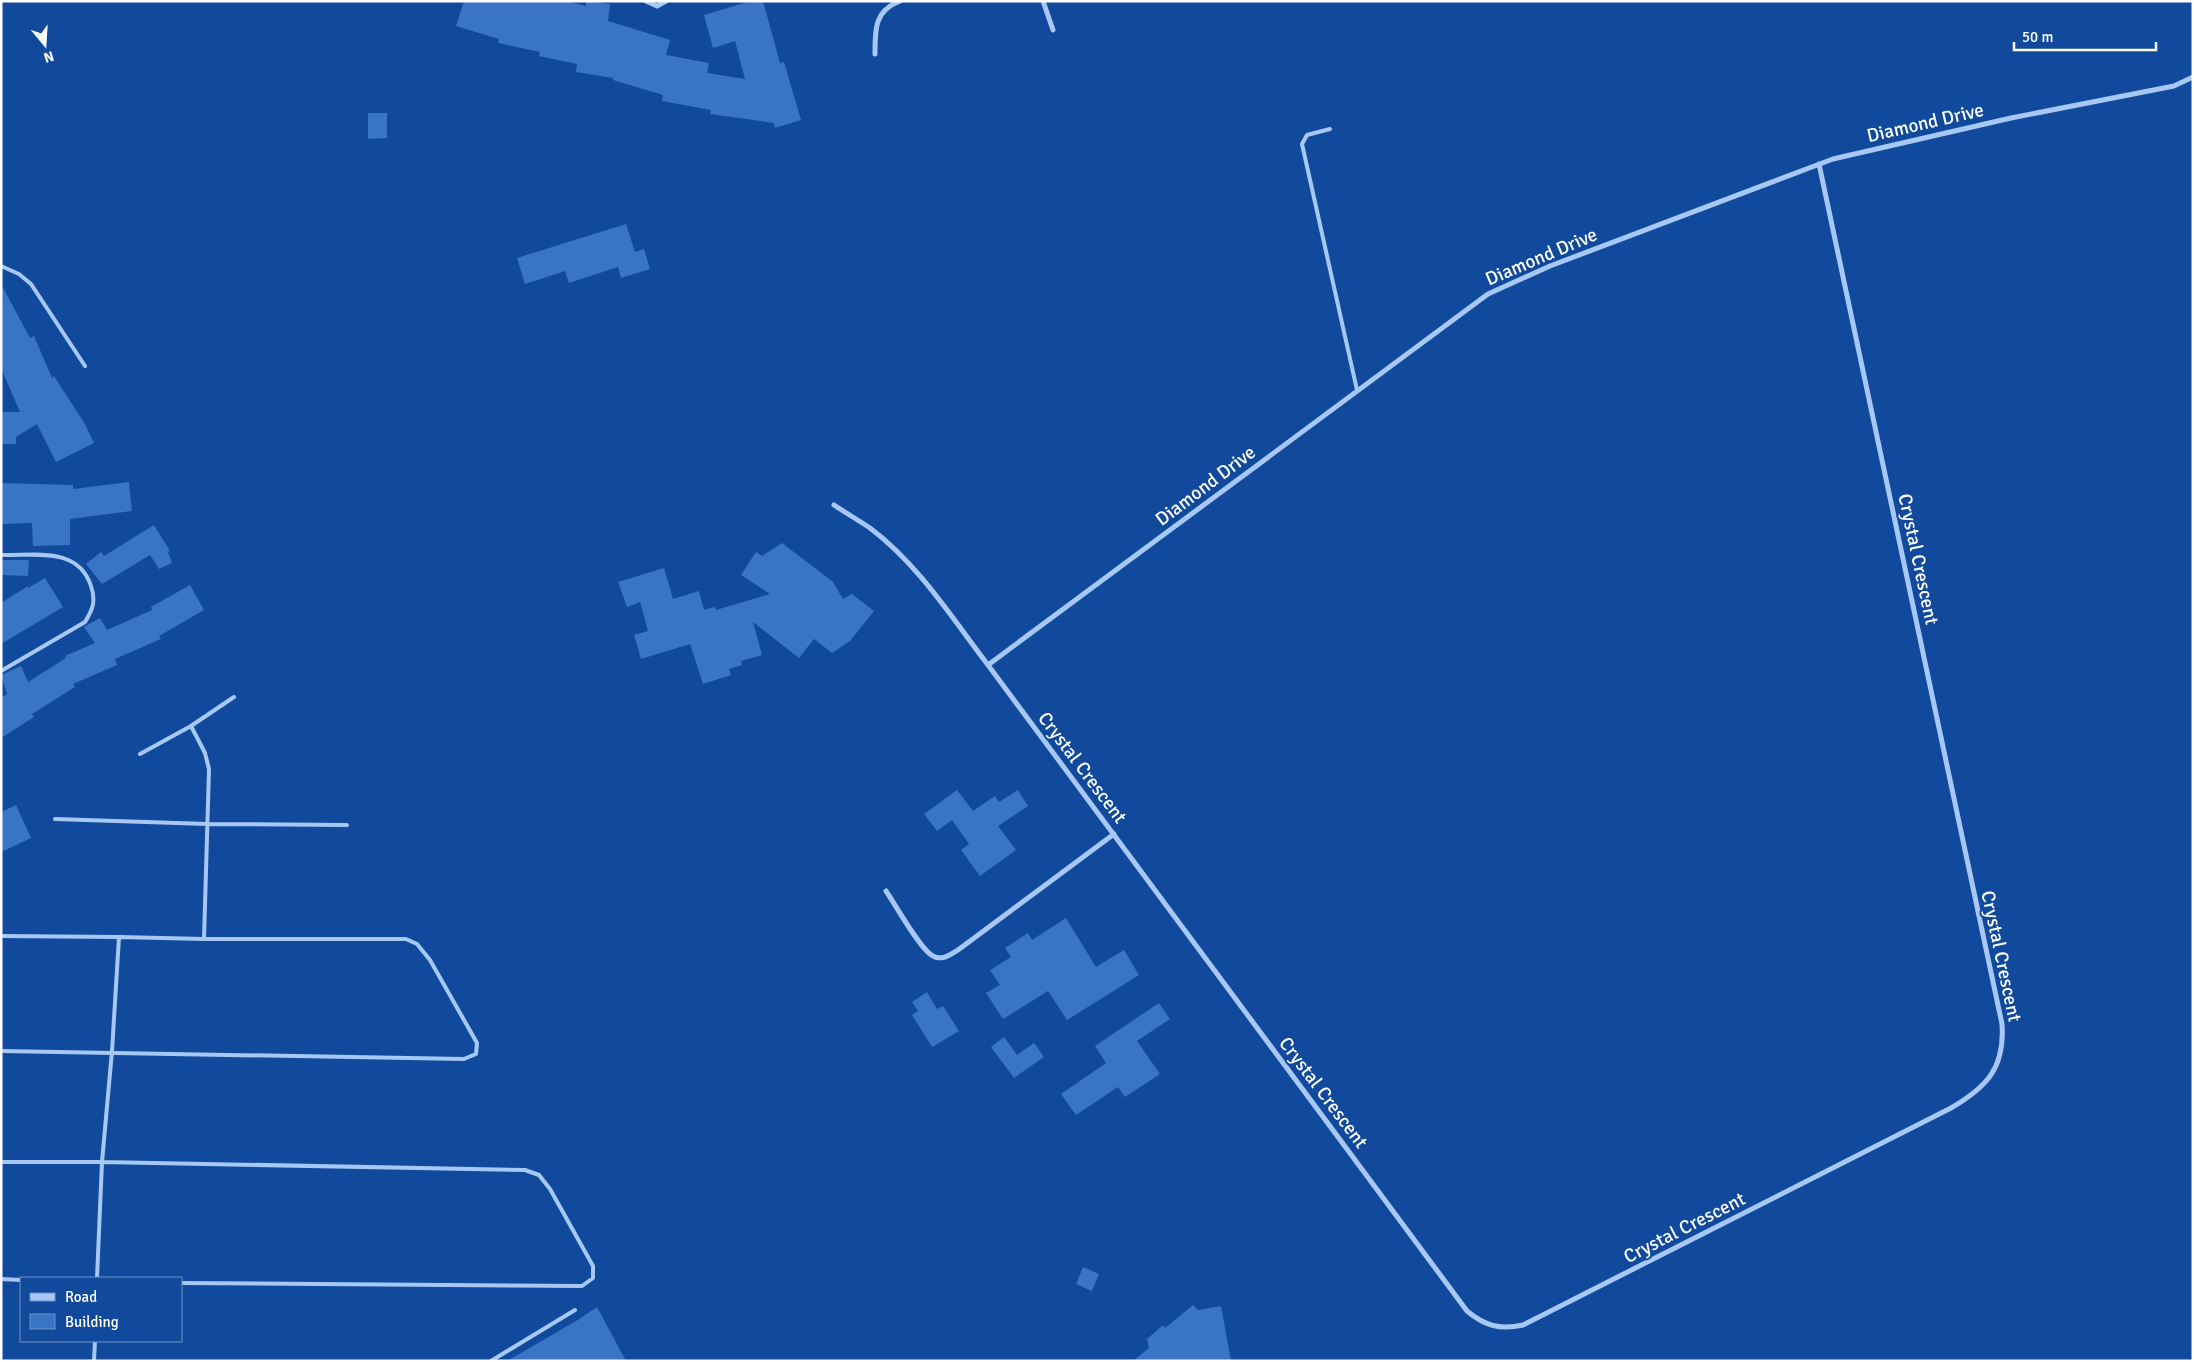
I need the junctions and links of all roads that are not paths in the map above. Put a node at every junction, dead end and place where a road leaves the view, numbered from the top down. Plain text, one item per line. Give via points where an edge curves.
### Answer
1 (646, 1) edge
2 (666, 1) edge
3 (900, 1) edge
4 (1043, 1) edge
5 (1053, 30) dead end
6 (875, 54) dead end
7 (2193, 77) edge
8 (1330, 129) dead end
9 (1819, 164) junction
10 (1, 266) edge
11 (85, 366) dead end
12 (1357, 390) junction
13 (834, 505) dead end
14 (1, 556) edge
15 (988, 665) junction
16 (1, 671) edge
17 (234, 697) dead end
18 (191, 726) junction
19 (140, 754) dead end
20 (55, 819) dead end
21 (207, 824) junction
22 (347, 825) dead end
23 (1114, 834) junction
24 (886, 891) dead end
25 (1, 936) edge
26 (119, 937) junction
27 (204, 940) junction
28 (1, 1051) edge
29 (112, 1051) junction
30 (1, 1162) edge
31 (102, 1162) junction
32 (97, 1277) edge
33 (1, 1279) edge
34 (20, 1280) edge
35 (182, 1283) edge
36 (575, 1310) dead end
37 (95, 1342) edge
38 (94, 1361) edge
39 (491, 1361) edge

1 - 2 street via 657,6
3 - 6 street via 881,12 875,24
4 - 5 street
7 - 9 street, Diamond Drive via 2174,86 1972,126 1877,147
8 - 12 lane via 1307,135 1302,144
9 - 12 street, Diamond Drive via 1525,275 1488,294
9 - 23 street, Crystal Crescent via 2002,1024 2000,1058 1982,1087 1950,1108 1534,1321 1506,1328 1490,1326 1467,1311
10 - 11 lane via 31,284
12 - 15 street, Diamond Drive
13 - 15 street, Crystal Crescent via 870,528 895,550 922,579
14 - 16 lane via 61,557 74,561 85,571 94,597 93,609 85,622
15 - 23 street, Crystal Crescent
17 - 18 lane
18 - 19 lane
18 - 21 lane via 209,769
20 - 21 lane
21 - 22 lane
21 - 27 lane
23 - 24 street via 944,958 932,956 923,946
25 - 26 lane
26 - 27 lane
26 - 29 lane
27 - 29 lane via 406,938 417,944 430,960 477,1044 476,1054 464,1059
28 - 29 lane
29 - 31 lane
30 - 31 lane
31 - 32 lane
31 - 35 lane via 525,1170 539,1175 550,1189 593,1266 593,1278 582,1286 566,1287
33 - 34 lane
36 - 39 lane
37 - 38 lane

